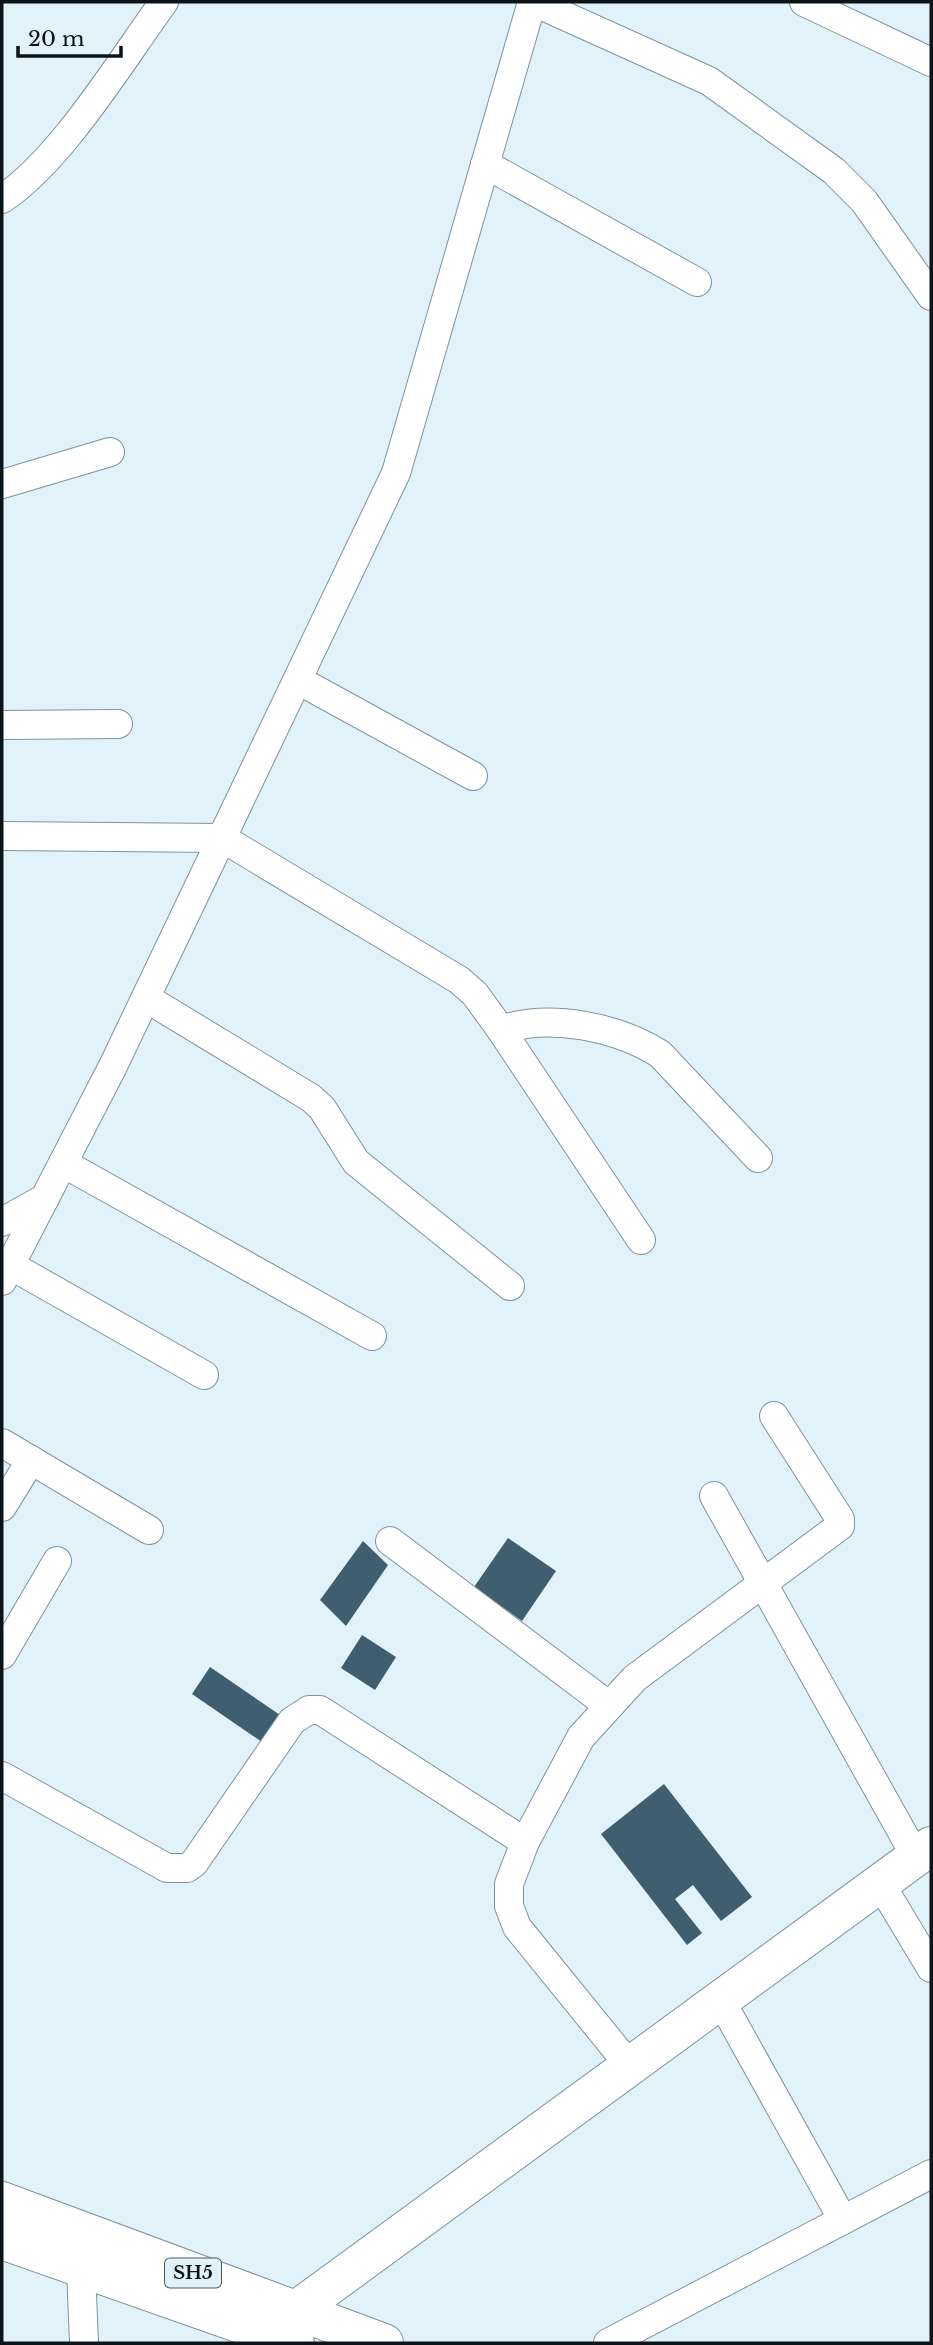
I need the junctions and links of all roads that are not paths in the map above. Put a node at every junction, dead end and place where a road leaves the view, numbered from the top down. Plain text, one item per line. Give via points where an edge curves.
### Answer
1 (164, 2) edge
2 (533, 2) edge
3 (804, 2) edge
4 (931, 62) edge
5 (485, 164) junction
6 (2, 199) edge
7 (697, 282) dead end
8 (931, 296) edge
9 (110, 452) dead end
10 (2, 484) edge
11 (298, 680) junction
12 (118, 724) dead end
13 (2, 725) edge
14 (473, 776) dead end
15 (2, 836) edge
16 (222, 838) junction
17 (146, 998) junction
18 (501, 1030) junction
19 (758, 1158) dead end
20 (64, 1163) junction
21 (45, 1198) junction
22 (2, 1223) edge
23 (642, 1240) dead end
24 (6, 1273) edge
25 (510, 1286) dead end
26 (372, 1336) dead end
27 (204, 1375) dead end
28 (774, 1416) dead end
29 (2, 1443) edge
30 (31, 1460) junction
31 (714, 1496) dead end
32 (2, 1507) edge
33 (149, 1530) dead end
34 (390, 1541) dead end
35 (57, 1561) dead end
36 (765, 1583) junction
37 (2, 1655) edge
38 (608, 1705) junction
39 (2, 1776) edge
40 (524, 1842) junction
41 (924, 1852) edge
42 (880, 1883) junction
43 (931, 1968) edge
44 (720, 1999) junction
45 (629, 2065) junction
46 (931, 2174) edge
47 (2, 2201) edge
48 (844, 2220) junction
49 (2, 2240) edge
50 (81, 2269) junction
51 (285, 2329) edge
52 (84, 2343) edge
53 (384, 2343) edge
54 (608, 2343) edge

1 - 6 street via 60,145 19,188
2 - 5 street
2 - 8 street via 709,81 834,171 864,201
3 - 4 street
5 - 7 street
5 - 11 street via 396,473
9 - 10 street
11 - 14 street
11 - 16 street
12 - 13 street
15 - 16 street
16 - 17 street
16 - 18 street via 459,980
17 - 20 street
17 - 25 street via 311,1098 356,1162
18 - 19 street via 523,1022 549,1022 640,1042 660,1055
18 - 23 street
20 - 21 street
20 - 26 street
21 - 22 street
21 - 24 street
24 - 27 street
28 - 36 street via 840,1519 840,1526
29 - 30 street
30 - 32 street
30 - 33 street
31 - 36 street
34 - 38 street
35 - 37 street
36 - 38 street via 635,1678
36 - 41 street
38 - 40 street via 582,1737
39 - 40 street via 167,1868 187,1868 292,1721 309,1710 320,1710
40 - 45 street via 509,1884 509,1906 517,1927
41 - 42 street
42 - 43 street
42 - 44 street
44 - 45 street
44 - 48 street
45 - 51 street
46 - 48 street
47 - 51 street, SH5
48 - 54 street
49 - 50 street, SH5
50 - 51 street, SH5
50 - 52 street
51 - 53 street, SH5

